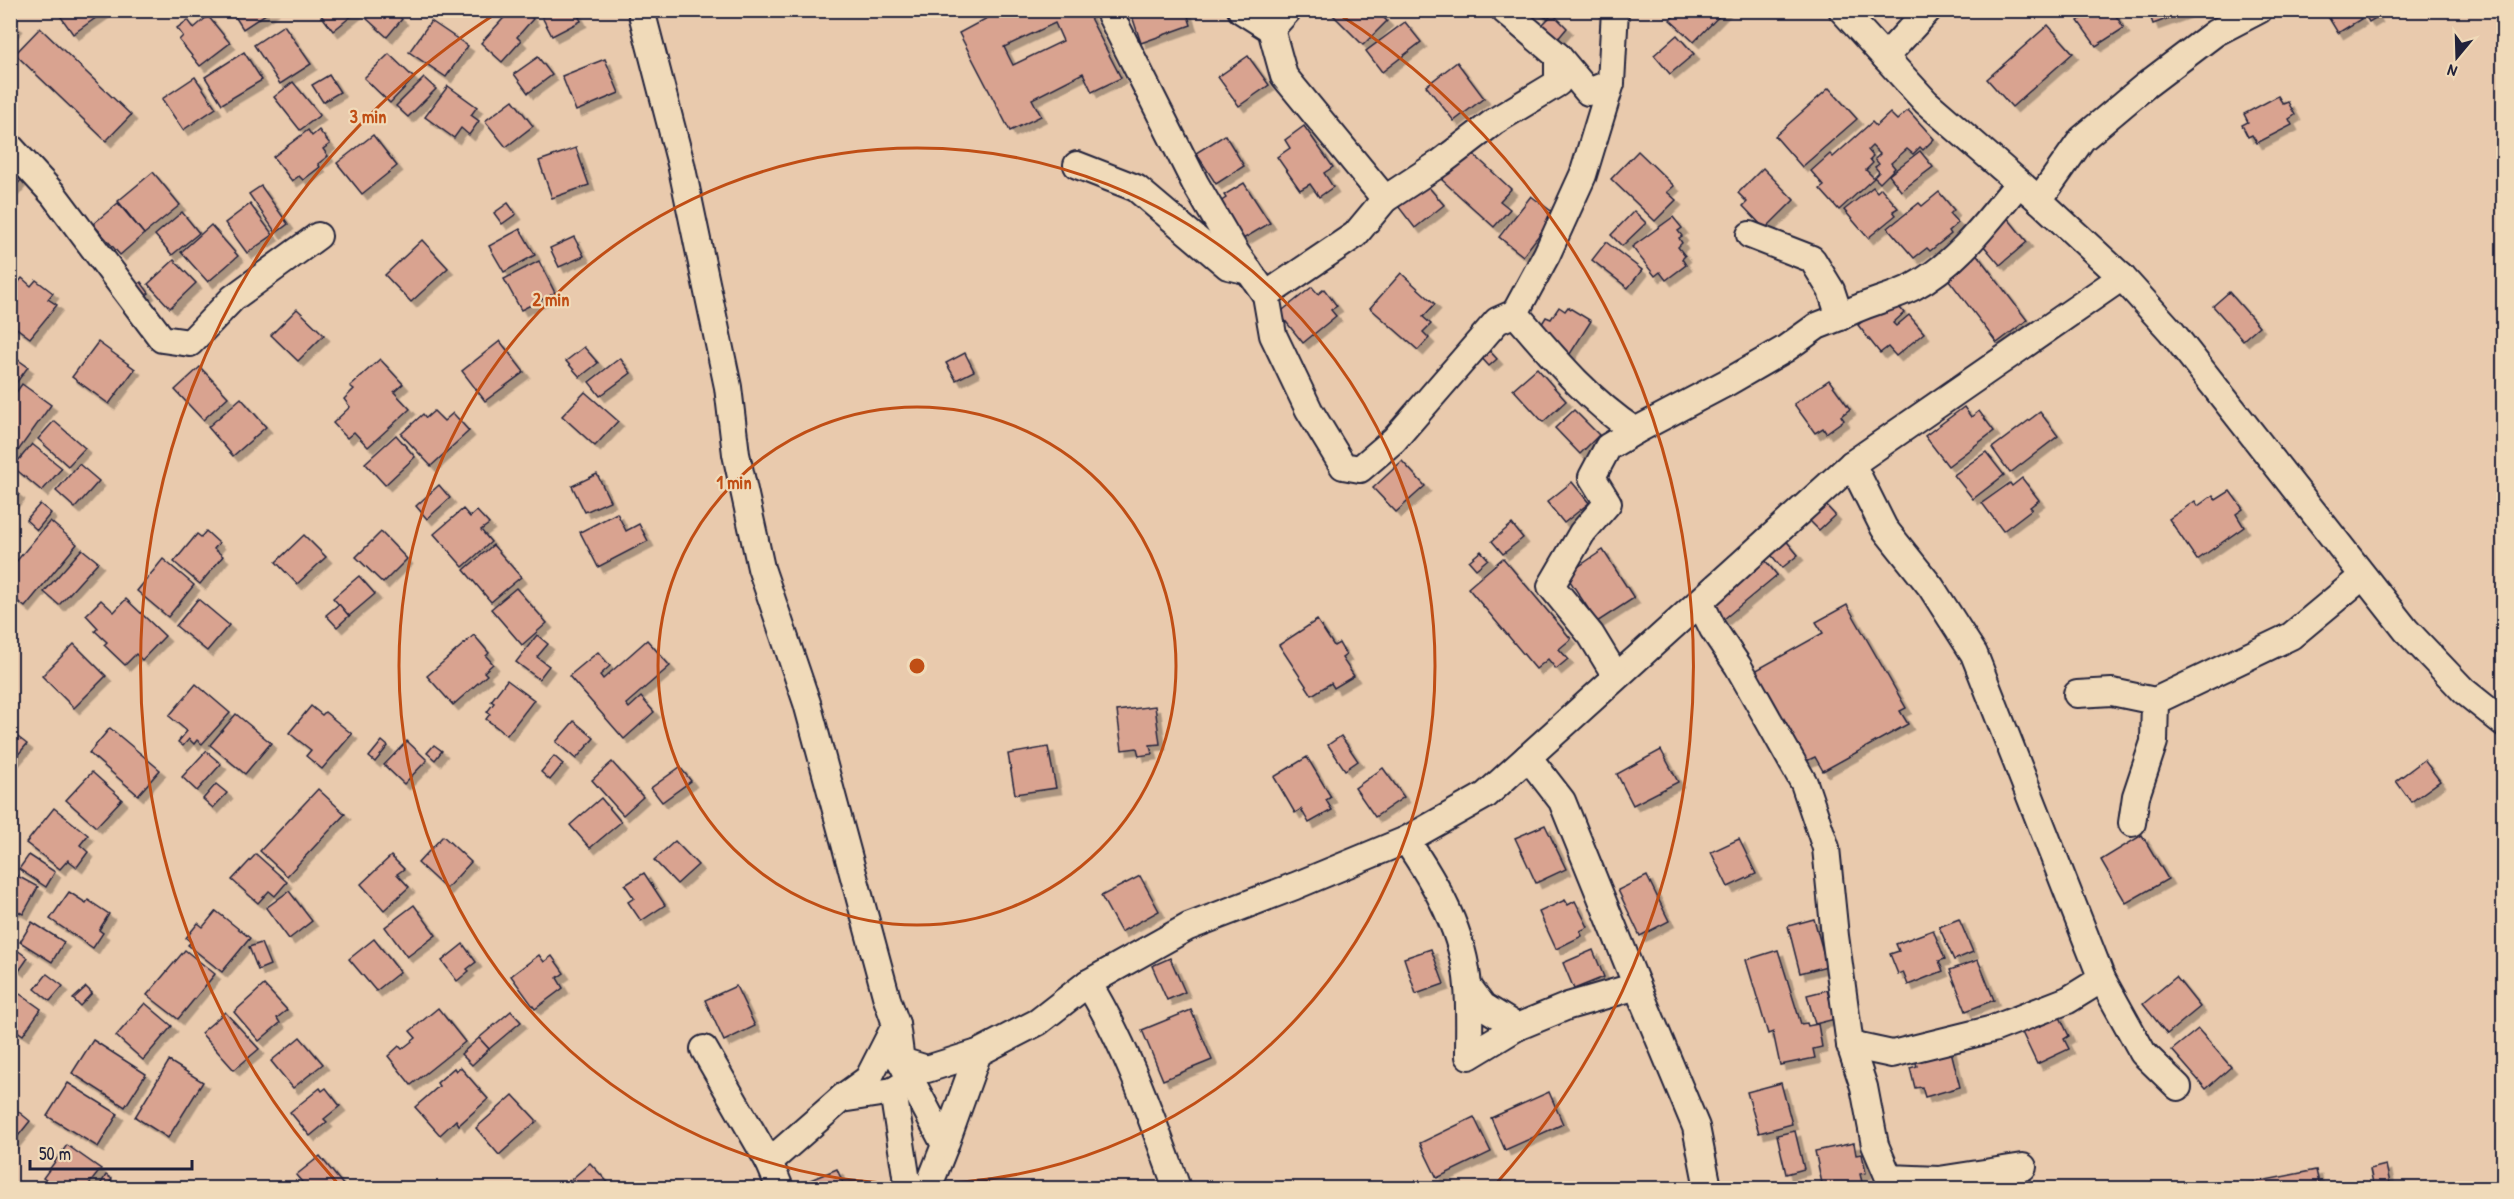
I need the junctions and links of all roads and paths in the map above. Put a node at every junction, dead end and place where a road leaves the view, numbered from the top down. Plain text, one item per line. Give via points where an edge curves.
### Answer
1 (641, 10) edge
2 (1108, 10) edge
3 (1241, 10) edge
4 (1288, 10) edge
5 (1504, 10) edge
6 (1615, 10) edge
7 (1842, 10) edge
8 (1928, 10) edge
9 (2259, 10) edge
10 (2222, 19) edge
11 (1271, 29) junction
12 (1558, 56) junction
13 (1885, 57) junction
14 (1611, 83) junction
15 (10, 147) edge
16 (1077, 165) dead end
17 (2019, 183) junction
18 (1385, 199) junction
19 (2040, 200) junction
20 (318, 236) dead end
21 (1750, 236) dead end
22 (1249, 271) junction
23 (2121, 277) junction
24 (1266, 295) junction
25 (1515, 313) junction
26 (1840, 317) junction
27 (1635, 431) junction
28 (1852, 464) junction
29 (2363, 576) junction
30 (1700, 602) junction
31 (1616, 676) junction
32 (2077, 694) dead end
33 (2155, 701) junction
34 (2504, 723) edge
35 (1528, 757) junction
36 (2132, 824) dead end
37 (1406, 840) junction
38 (2102, 979) junction
39 (1088, 983) junction
40 (1468, 986) junction
41 (1637, 986) junction
42 (896, 1024) junction
43 (1517, 1027) junction
44 (1850, 1045) junction
45 (704, 1049) dead end
46 (978, 1053) junction
47 (902, 1077) junction
48 (2178, 1087) dead end
49 (841, 1099) junction
50 (945, 1145) junction
51 (769, 1162) junction
52 (2023, 1167) dead end
53 (780, 1188) edge
54 (908, 1188) edge
55 (928, 1188) edge
56 (1177, 1188) edge
57 (1708, 1188) edge

1 - 42 street via 681,164 761,568 807,703
2 - 22 street via 1195,183
3 - 11 street
4 - 11 street
5 - 12 street
6 - 14 street
7 - 13 street
8 - 13 street
9 - 10 street
10 - 19 street via 2082,139
11 - 18 street via 1284,76
12 - 14 street via 1588,92
12 - 18 street via 1558,83 1495,121
13 - 17 street via 1926,102
14 - 25 street via 1583,175
15 - 20 street via 53,194 162,339 190,343 233,298
16 - 22 street via 1136,188 1228,266
17 - 19 street
17 - 26 street via 1940,270 1912,287
18 - 24 street via 1355,236
19 - 23 street
21 - 26 street via 1812,259 1831,290
22 - 24 street
23 - 28 street
23 - 29 street via 2171,331
24 - 25 street via 1273,334 1309,410 1343,466 1360,469 1394,440 1497,321
25 - 27 street via 1569,376 1610,415
26 - 27 street via 1817,326 1688,405
27 - 31 street via 1608,447 1592,477 1608,503 1582,533 1551,586 1591,635
28 - 30 street
28 - 38 street via 1884,528 1931,587 1974,654
29 - 33 street via 2290,636
29 - 34 street via 2406,630 2457,683
30 - 31 street
30 - 44 street via 1804,783 1826,848
31 - 35 street
32 - 33 street via 2112,692
33 - 36 street via 2154,742 2136,796
35 - 37 street via 1485,795
35 - 41 street via 1563,801
37 - 39 street via 1188,927
37 - 40 street via 1433,880 1459,939
38 - 44 street via 2068,1000 1993,1029 1892,1054
38 - 48 street via 2143,1053
39 - 46 street via 1038,1022
39 - 56 street via 1107,1014 1142,1094
40 - 43 street via 1483,1006
40 - 43 street via 1469,1056
41 - 43 street via 1568,1006
41 - 57 street via 1696,1127
42 - 47 street
42 - 49 street via 868,1079
44 - 52 street via 1864,1087 1875,1144 1889,1178 1940,1180
45 - 51 street
46 - 47 street
46 - 50 street
47 - 49 street
47 - 50 street
47 - 54 street
49 - 51 street
50 - 55 street
51 - 53 street

